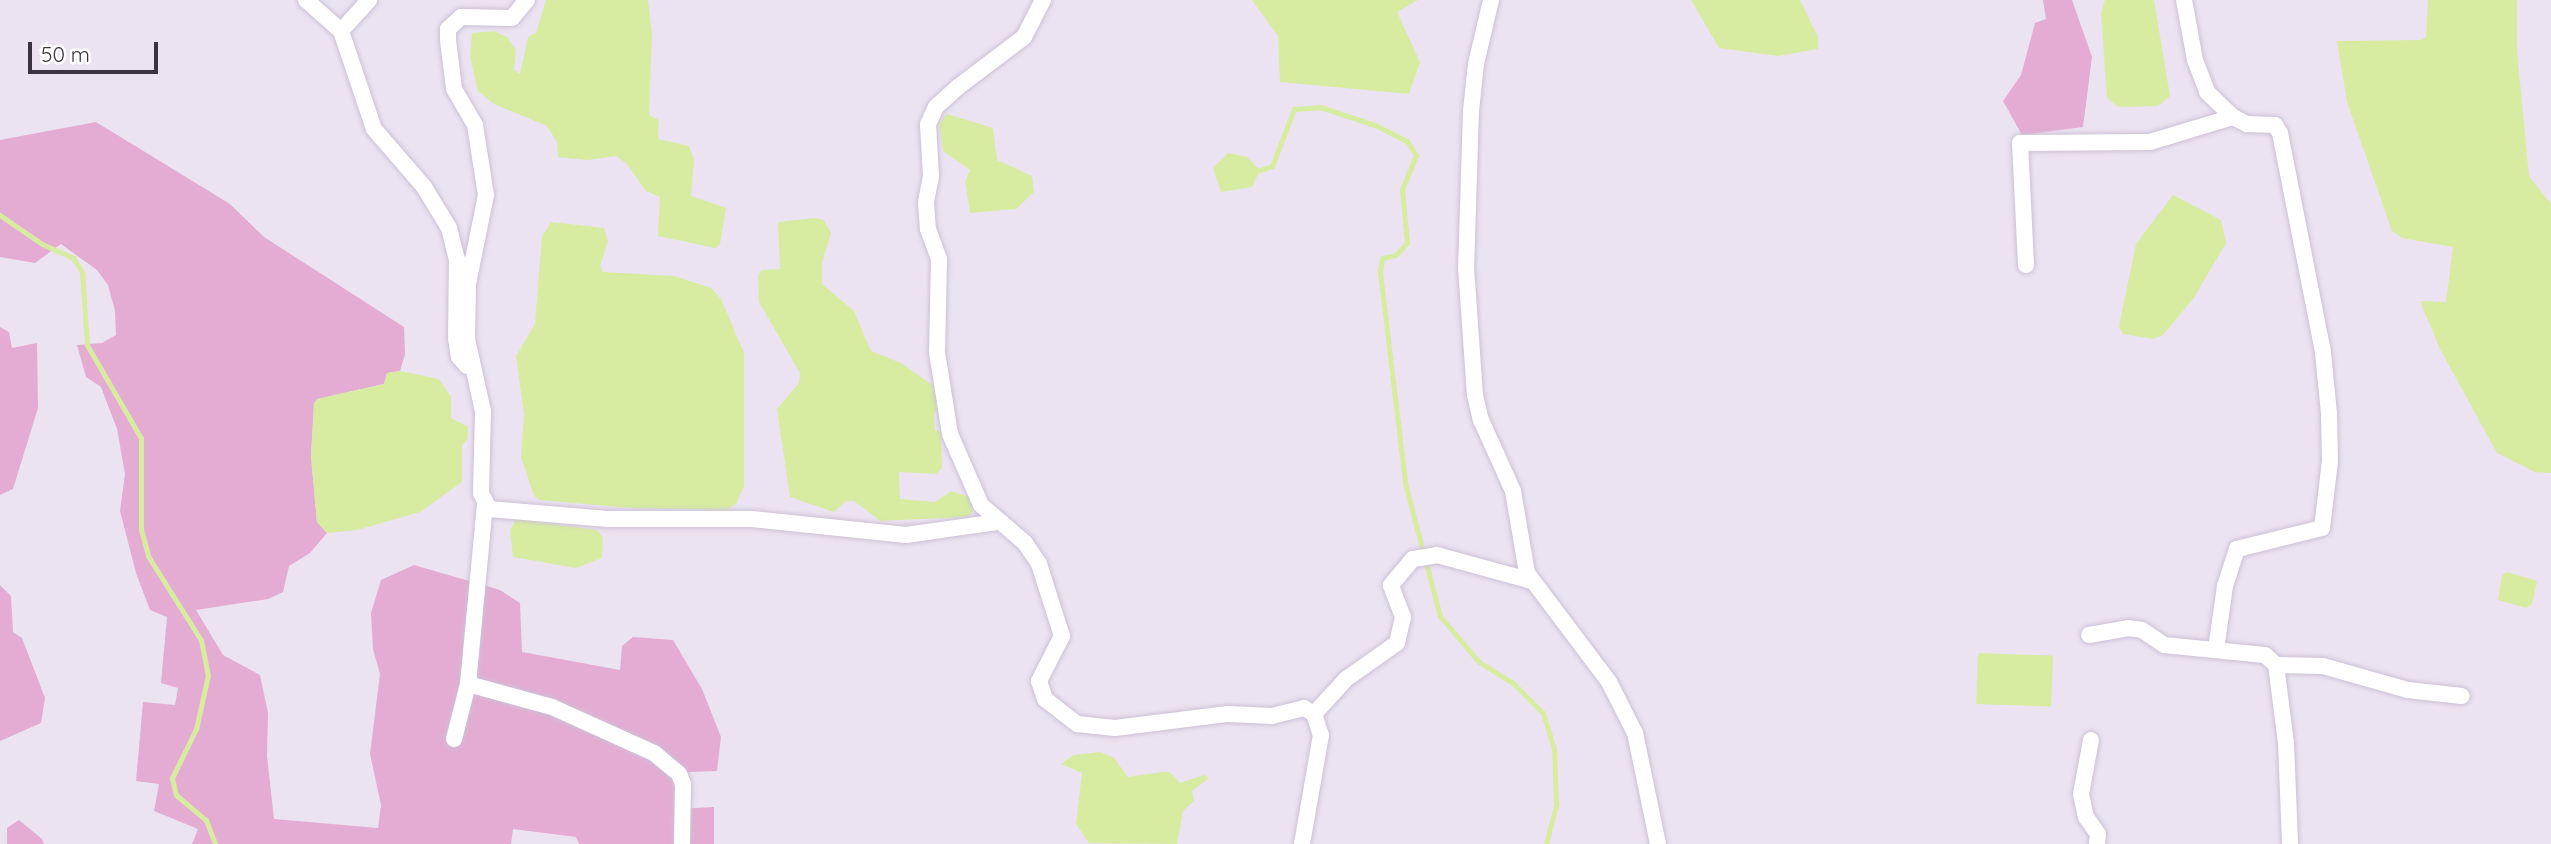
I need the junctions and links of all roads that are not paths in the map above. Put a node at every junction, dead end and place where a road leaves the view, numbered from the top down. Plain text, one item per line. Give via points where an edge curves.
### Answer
1 (306, 0) edge
2 (369, 0) edge
3 (527, 0) edge
4 (1043, 0) edge
5 (1491, 0) edge
6 (2185, 0) edge
7 (341, 31) junction
8 (2233, 117) junction
9 (2026, 265) dead end
10 (473, 373) junction
11 (485, 505) junction
12 (997, 522) junction
13 (1532, 581) junction
14 (2089, 635) dead end
15 (2216, 649) junction
16 (2276, 665) junction
17 (468, 684) junction
18 (2462, 696) dead end
19 (1314, 714) junction
20 (454, 739) dead end
21 (2091, 740) dead end
22 (682, 844) edge
23 (1302, 844) edge
24 (1658, 844) edge
25 (2097, 844) edge
26 (2290, 844) edge

1 - 7 street
2 - 7 street
3 - 10 street via 512,18 461,17 449,29 454,89 472,115 486,195 468,284 467,339
4 - 12 street via 1024,37 958,87 936,107 928,124 931,176 926,202 928,229 939,259 937,352 950,434 981,505
5 - 13 street via 1472,87 1468,332 1481,420 1513,491 1521,555
6 - 8 street via 2195,60 2207,92
7 - 10 street via 374,129 424,187 449,228 457,260 459,357
8 - 9 street via 2150,142 2020,143
8 - 15 street via 2246,124 2275,125 2280,133 2323,353 2330,461 2322,528 2237,549 2225,586
10 - 11 street via 485,434 481,493
11 - 12 street via 499,512 608,519 752,519 906,535
11 - 17 street
12 - 19 street via 1025,543 1039,564 1062,636 1042,672 1040,692 1077,724 1115,728 1228,714 1272,716 1304,708
13 - 19 street via 1437,555 1413,559 1391,585 1403,617 1397,643 1346,679
13 - 24 street via 1609,682 1635,733
14 - 15 street via 2128,628 2142,630 2164,645
15 - 16 street via 2265,655
16 - 18 street via 2323,666 2408,690
16 - 26 street via 2286,743
17 - 20 street
17 - 22 street via 552,707 654,753 679,774 683,784
19 - 23 street via 1321,748
21 - 25 street via 2081,794 2086,817 2098,834

